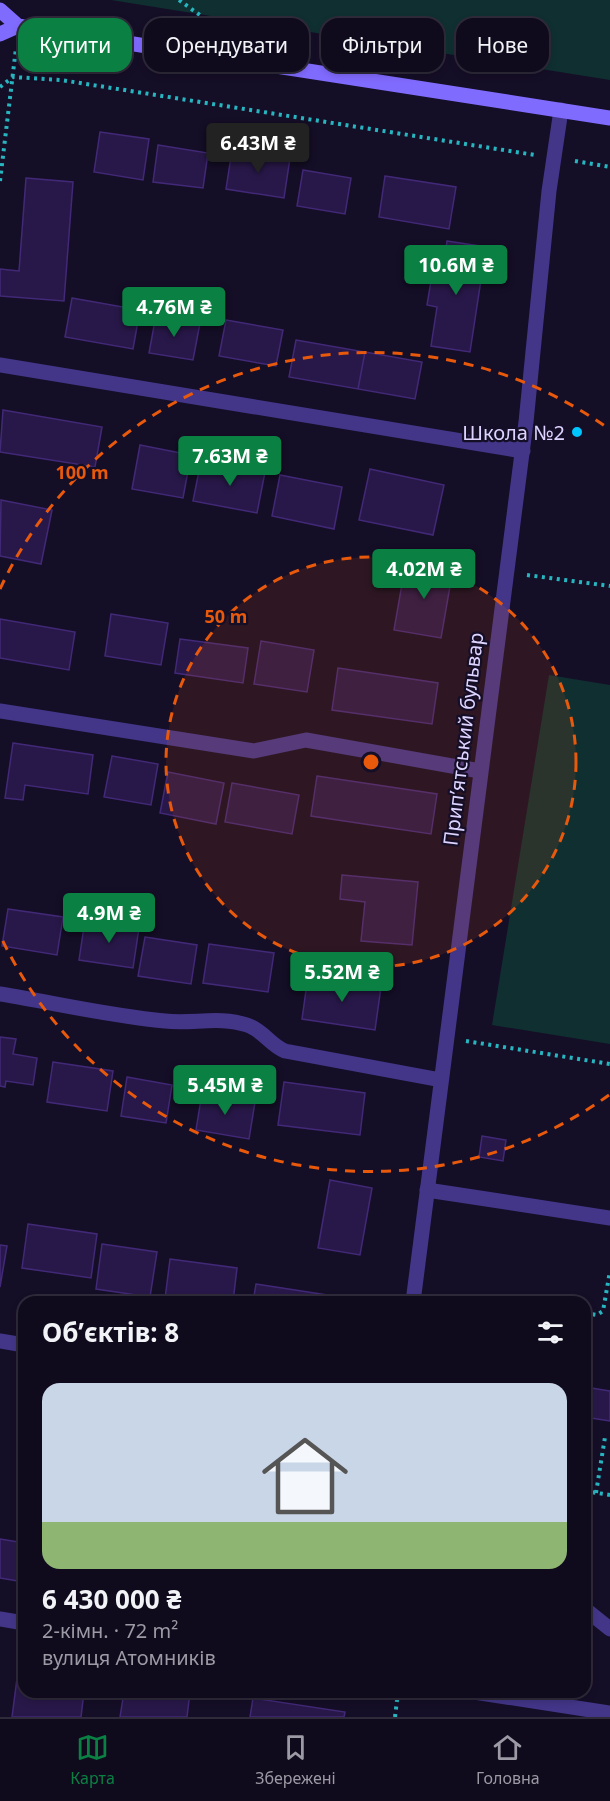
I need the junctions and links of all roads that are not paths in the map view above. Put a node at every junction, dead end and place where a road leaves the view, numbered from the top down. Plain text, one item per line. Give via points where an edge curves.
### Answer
1 (0, 10) edge
2 (18, 26) joint
3 (0, 34) edge
4 (132, 44) edge
5 (561, 110) junction
6 (610, 118) edge
7 (0, 365) edge
8 (523, 452) junction
9 (0, 711) edge
10 (480, 771) junction
11 (0, 994) edge
12 (441, 1080) junction
13 (427, 1190) junction
14 (610, 1218) edge
15 (414, 1296) edge
16 (0, 1341) edge
17 (18, 1344) edge
18 (591, 1614) edge
19 (0, 1619) edge
20 (18, 1622) edge
21 (610, 1629) edge
22 (513, 1698) edge
23 (610, 1713) edge

1 - 2 street
2 - 3 street
4 - 5 street
5 - 6 street
5 - 8 street, Припʼятський бульвар
7 - 8 street
8 - 10 street, Припʼятський бульвар
9 - 10 street via 254,751 306,740
10 - 12 street, Припʼятський бульвар
11 - 12 street via 164,1021 236,1022 256,1029 285,1051
12 - 13 street, Припʼятський бульвар
13 - 14 street
13 - 15 street, Припʼятський бульвар
16 - 17 street
18 - 21 street
19 - 20 street
22 - 23 street

